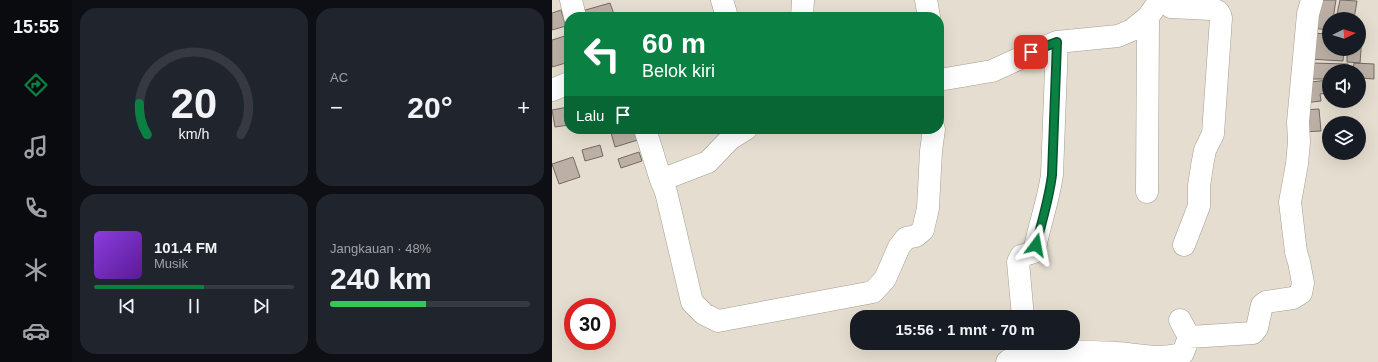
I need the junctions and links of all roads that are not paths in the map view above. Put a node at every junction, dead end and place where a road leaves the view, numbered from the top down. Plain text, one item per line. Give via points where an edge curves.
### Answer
1 (572, 0) edge
2 (722, 0) edge
3 (803, 0) edge
4 (926, 0) edge
5 (1165, 0) edge
6 (1312, 0) edge
7 (1154, 9) edge
8 (574, 12) edge
9 (726, 12) edge
10 (802, 12) edge
11 (928, 12) edge
12 (1057, 42) junction
13 (944, 79) edge
14 (564, 85) edge
15 (552, 90) edge
16 (647, 134) edge
17 (738, 134) edge
18 (933, 134) edge
19 (661, 180) junction
20 (1147, 192) dead end
21 (1184, 245) dead end
22 (1022, 310) edge
23 (1025, 350) edge
24 (1032, 350) edge
25 (1114, 357) edge
26 (1006, 362) edge

1 - 8 street
2 - 9 street
3 - 10 street
4 - 11 street
5 - 21 street via 1171,7 1217,10 1221,18 1213,134 1205,150 1199,186 1199,206
6 - 25 street via 1308,14 1298,122 1299,142 1290,202 1303,283 1301,293 1288,299 1266,302 1262,306 1257,328 1253,333 1185,328 1183,353 1173,357
7 - 12 street via 1132,30 1118,36
7 - 20 street
12 - 13 street via 992,71
12 - 22 street via 1050,192 1034,252 1021,256 1018,262
14 - 15 street
16 - 19 street
17 - 19 street via 708,162
18 - 19 street via 928,208 923,230 916,236 906,238 899,247 885,279 873,292 718,321 704,314 692,302 672,215
23 - 26 street
24 - 25 street

